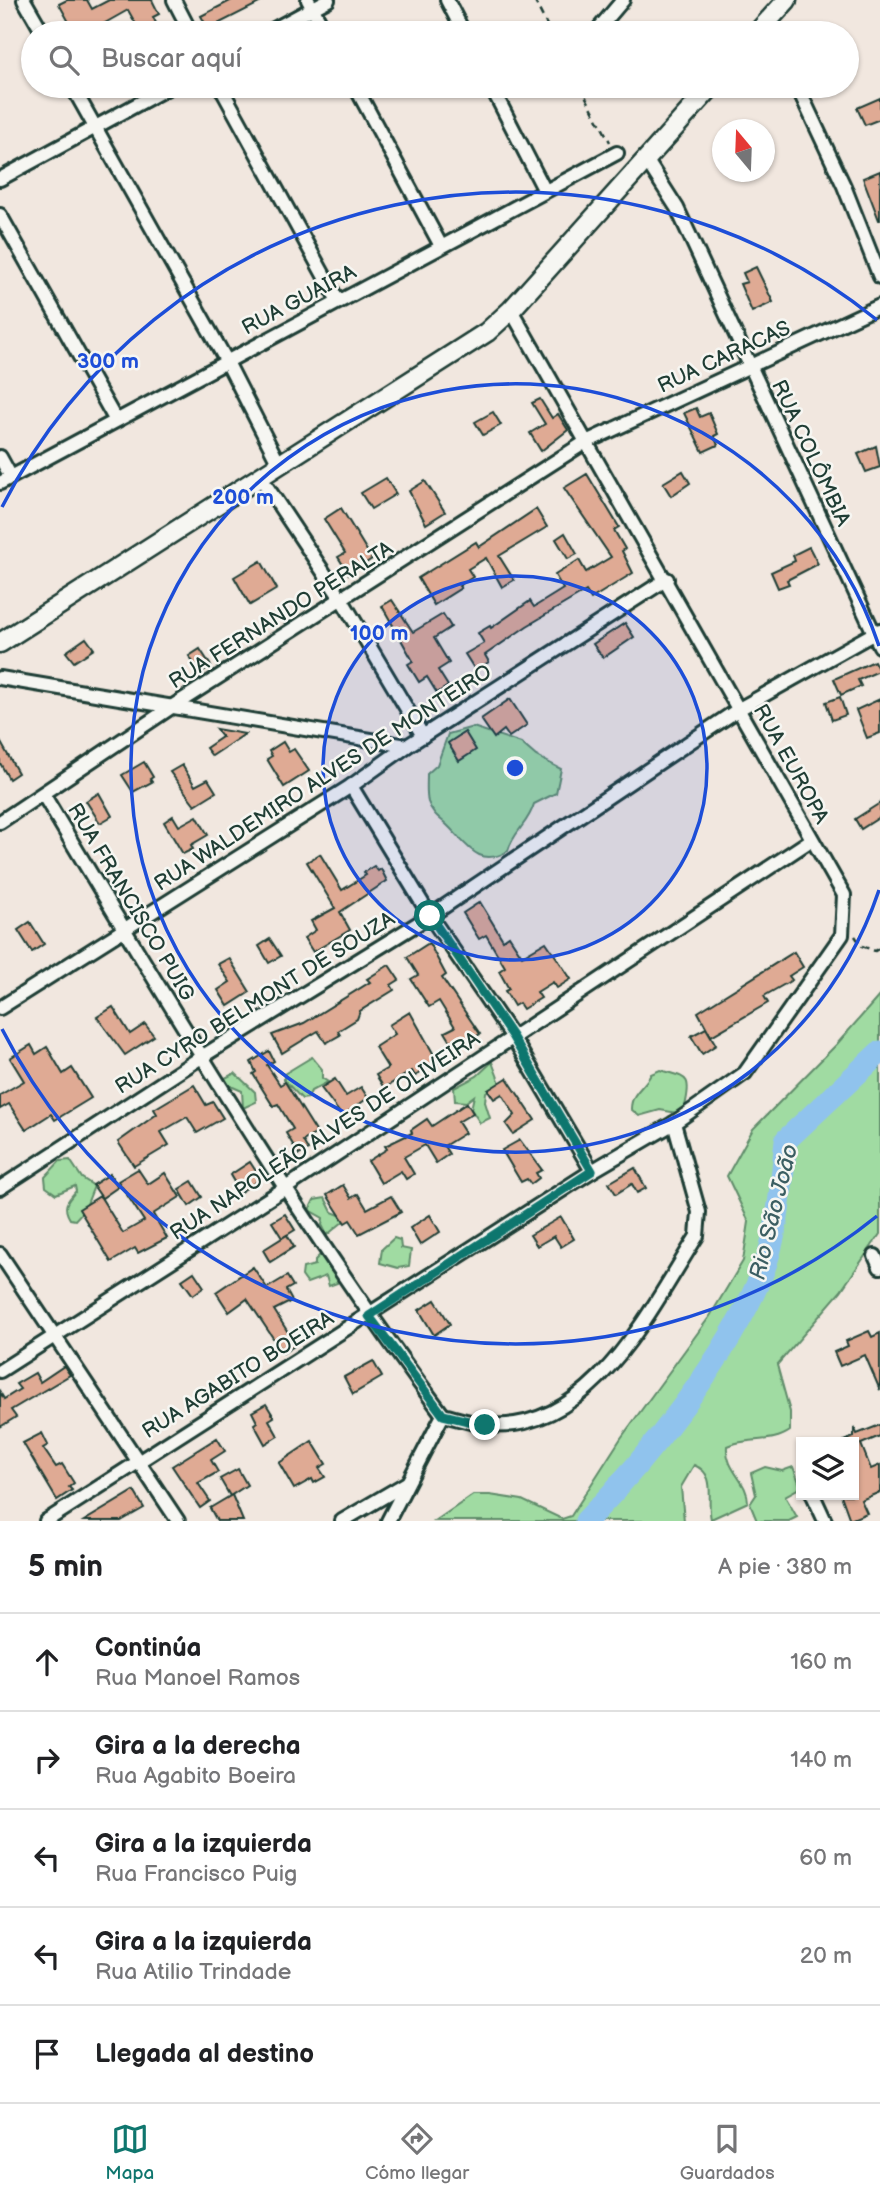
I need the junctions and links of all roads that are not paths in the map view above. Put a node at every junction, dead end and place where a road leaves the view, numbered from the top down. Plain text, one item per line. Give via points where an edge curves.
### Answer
1 (24, 0) edge
2 (174, 0) edge
3 (328, 0) edge
4 (447, 0) edge
5 (623, 0) edge
6 (787, 0) edge
7 (310, 4) edge
8 (36, 21) edge
9 (185, 21) edge
10 (285, 21) edge
11 (319, 21) edge
12 (458, 21) edge
13 (605, 21) edge
14 (769, 21) edge
15 (79, 98) edge
16 (149, 98) edge
17 (227, 98) edge
18 (362, 98) edge
19 (497, 98) edge
20 (702, 98) edge
21 (803, 98) edge
22 (95, 127) junction
23 (617, 153) road end
24 (647, 161) junction
25 (0, 179) edge
26 (545, 191) junction
27 (0, 215) edge
28 (442, 246) junction
29 (880, 277) edge
30 (338, 301) junction
31 (880, 306) edge
32 (512, 310) junction
33 (226, 360) junction
34 (748, 366) junction
35 (115, 419) junction
36 (584, 443) junction
37 (0, 457) edge
38 (279, 466) junction
39 (261, 478) junction
40 (6, 480) edge
41 (667, 579) junction
42 (342, 600) junction
43 (877, 631) edge
44 (0, 643) edge
45 (880, 646) edge
46 (0, 678) edge
47 (173, 706) junction
48 (739, 709) junction
49 (423, 736) junction
50 (407, 746) junction
51 (351, 786) junction
52 (43, 794) junction
53 (0, 822) edge
54 (811, 840) junction
55 (430, 916) junction
56 (124, 929) junction
57 (0, 1008) edge
58 (512, 1036) junction
59 (203, 1056) junction
60 (674, 1123) junction
61 (592, 1171) junction
62 (287, 1187) junction
63 (0, 1188) edge
64 (0, 1254) edge
65 (369, 1316) junction
66 (53, 1336) junction
67 (0, 1371) edge
68 (443, 1415) junction
69 (138, 1459) junction
70 (407, 1483) junction
71 (815, 1500) edge
72 (46, 1521) edge
73 (178, 1521) edge
74 (342, 1521) edge
75 (388, 1521) edge
76 (825, 1521) edge

1 - 8 street
2 - 9 street
3 - 7 street
4 - 12 street
5 - 13 street
6 - 14 main road
7 - 10 street
7 - 11 street
15 - 22 street
16 - 22 street
17 - 30 street
18 - 28 street
19 - 26 street
20 - 24 main road
21 - 29 street
22 - 25 street
22 - 33 street
23 - 26 street, RUA GUAIRA
24 - 32 main road
24 - 34 street, RUA COLÔMBIA via 677,208
26 - 28 street, RUA GUAIRA
27 - 35 street
28 - 30 street, RUA GUAIRA
30 - 33 street, RUA GUAIRA
31 - 34 street, RUA CARACAS
32 - 36 street, RUA EUROPA
32 - 38 main road via 487,332
33 - 35 street, RUA GUAIRA
33 - 38 street
34 - 36 street, RUA CARACAS
34 - 43 street, RUA COLÔMBIA
35 - 40 street, RUA GUAIRA
36 - 41 street, RUA EUROPA
36 - 42 street, RUA FERNANDO PERALTA
37 - 40 street
38 - 39 main road
39 - 42 street
39 - 44 main road
41 - 48 street, RUA EUROPA
41 - 49 street, RUA WALDEMIRO ALVES DE MONTEIRO
42 - 47 street, RUA FERNANDO PERALTA
42 - 49 street
43 - 45 street
43 - 48 street, RUA CYRO BELMONT DE SOUZA
46 - 47 street
47 - 50 street
47 - 52 street, RUA FERNANDO PERALTA
48 - 54 street, RUA EUROPA
48 - 55 street, RUA CYRO BELMONT DE SOUZA
49 - 50 street, RUA WALDEMIRO ALVES DE MONTEIRO
50 - 51 street, RUA WALDEMIRO ALVES DE MONTEIRO
51 - 55 street
51 - 56 street, RUA WALDEMIRO ALVES DE MONTEIRO
52 - 53 street, RUA FERNANDO PERALTA
52 - 56 street, RUA FRANCISCO PUIG
54 - 58 street, RUA NAPOLEÃO ALVES DE OLIVEIRA
54 - 60 street, RUA EUROPA via 844,895 842,935 746,1073
55 - 58 street
55 - 59 street, RUA CYRO BELMONT DE SOUZA
56 - 57 street, RUA WALDEMIRO ALVES DE MONTEIRO
56 - 59 street, RUA FRANCISCO PUIG
58 - 61 street
58 - 62 street, RUA NAPOLEÃO ALVES DE OLIVEIRA
59 - 62 street, RUA FRANCISCO PUIG
59 - 63 street, RUA CYRO BELMONT DE SOUZA
60 - 61 street
60 - 68 street via 699,1212 697,1236 618,1359 579,1397 532,1420 485,1425
61 - 65 street, RUA AGABITO BOEIRA
62 - 65 street, RUA FRANCISCO PUIG
62 - 66 street, RUA NAPOLEÃO ALVES DE OLIVEIRA
64 - 66 street
65 - 68 street, RUA FRANCISCO PUIG
65 - 69 street, RUA AGABITO BOEIRA
66 - 67 street, RUA NAPOLEÃO ALVES DE OLIVEIRA
66 - 69 street
68 - 70 street
69 - 72 street, RUA AGABITO BOEIRA
69 - 73 street
70 - 74 street
70 - 75 street
71 - 76 street

